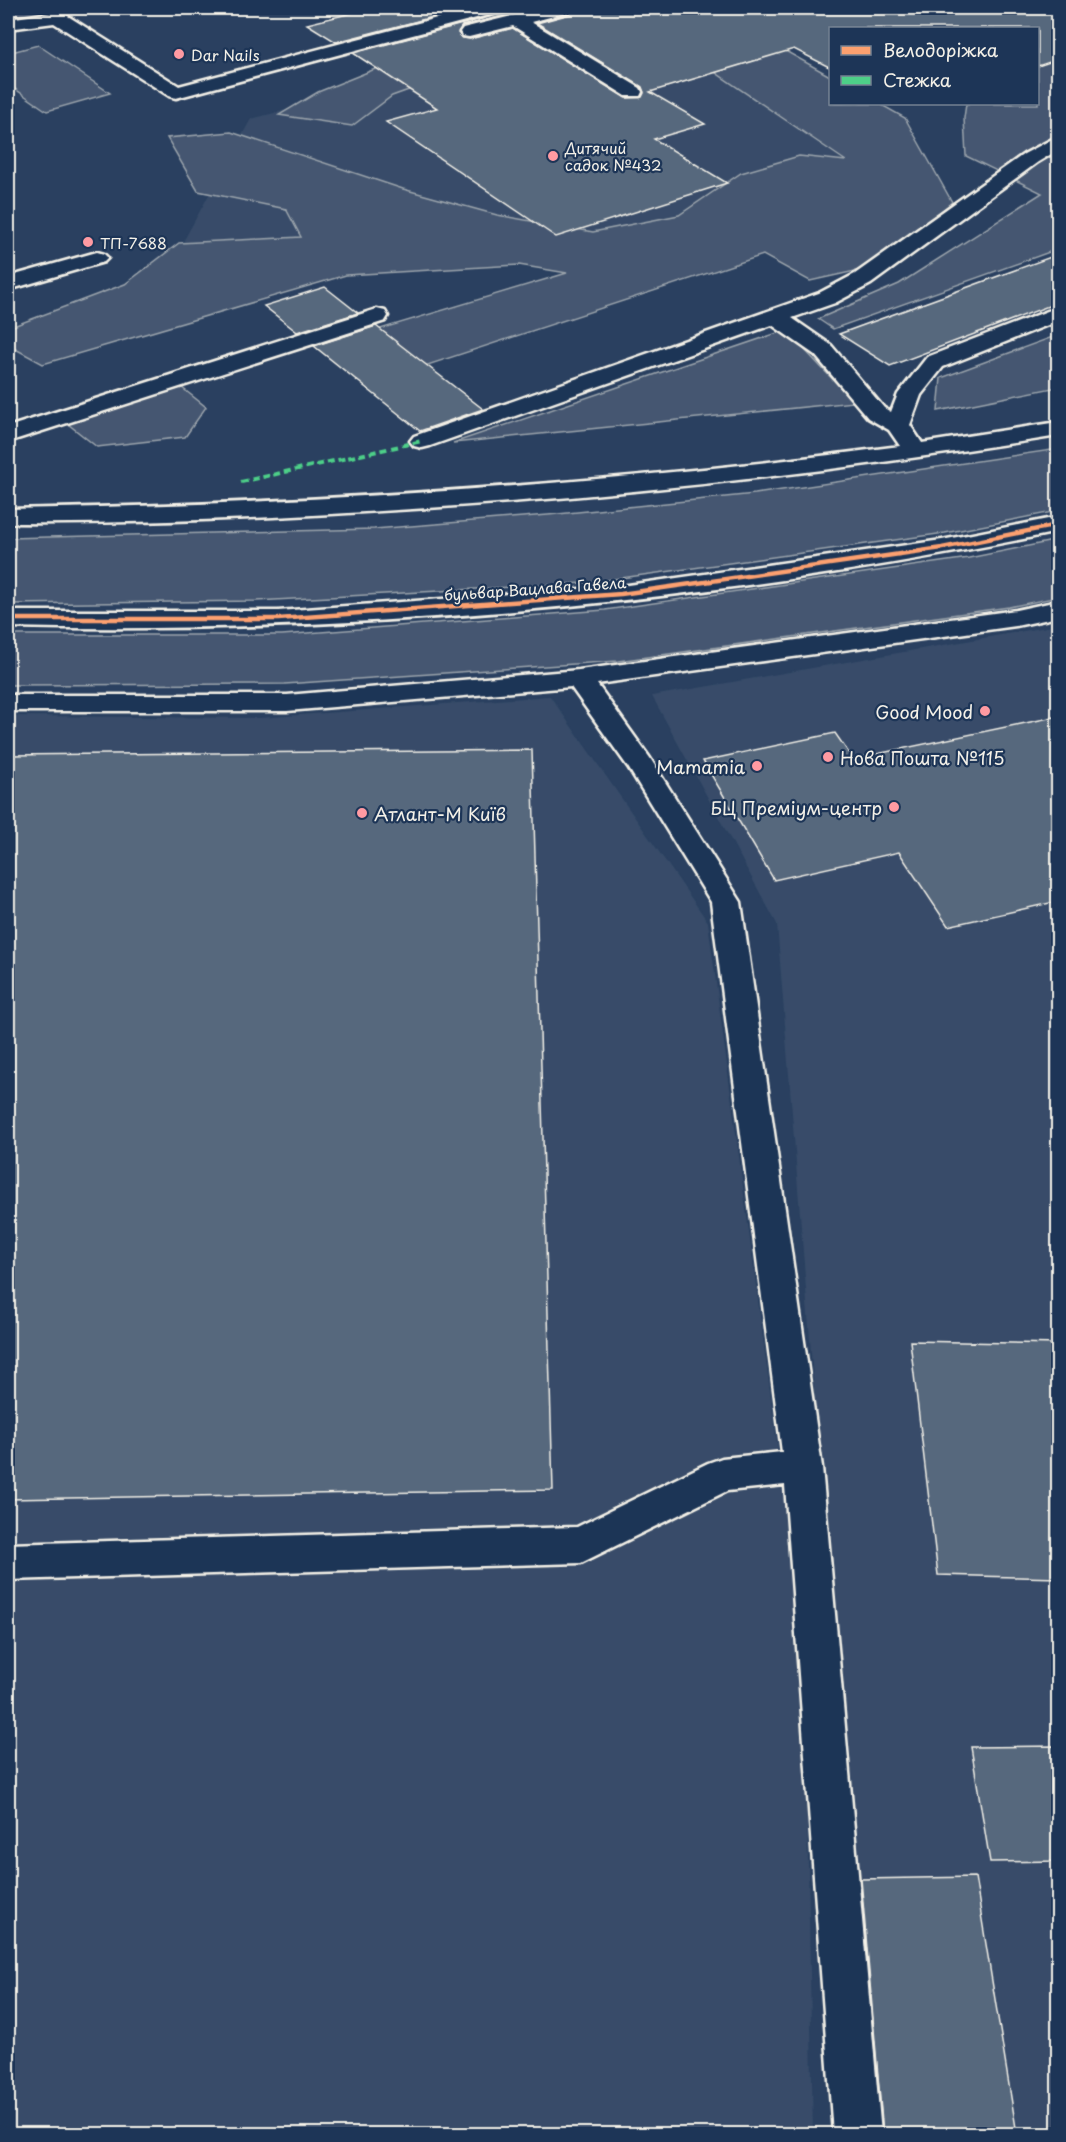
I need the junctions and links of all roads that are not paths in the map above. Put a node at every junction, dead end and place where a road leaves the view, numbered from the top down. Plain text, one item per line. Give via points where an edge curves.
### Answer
1 (493, 8) edge
2 (563, 8) edge
3 (516, 20) junction
4 (8, 24) edge
5 (364, 59) dead end
6 (633, 92) dead end
7 (1059, 142) edge
8 (97, 258) dead end
9 (8, 284) edge
10 (1059, 313) edge
11 (377, 316) dead end
12 (776, 317) junction
13 (898, 424) junction
14 (1059, 429) edge
15 (8, 435) edge
16 (422, 441) dead end
17 (916, 452) junction
18 (8, 516) edge
19 (1059, 525) edge
20 (1059, 609) edge
21 (8, 619) edge
22 (579, 678) junction
23 (8, 703) edge
24 (803, 1467) junction
25 (8, 1562) edge
26 (857, 2134) edge

1 - 4 street via 176,92 57,17
2 - 3 street
3 - 5 street
3 - 6 street
7 - 12 street via 862,279 827,298
8 - 9 street
10 - 13 street via 935,362 910,394
11 - 15 street
12 - 13 street via 823,350 876,413
12 - 16 street
13 - 17 street
14 - 17 street
17 - 18 street via 675,482 465,500 187,514
19 - 21 street, бульвар Вацлава Гавела via 942,548 621,594 278,619
20 - 22 street
22 - 23 street via 287,703
22 - 24 street via 640,764 726,902
24 - 25 street via 722,1475 581,1545
24 - 26 street

